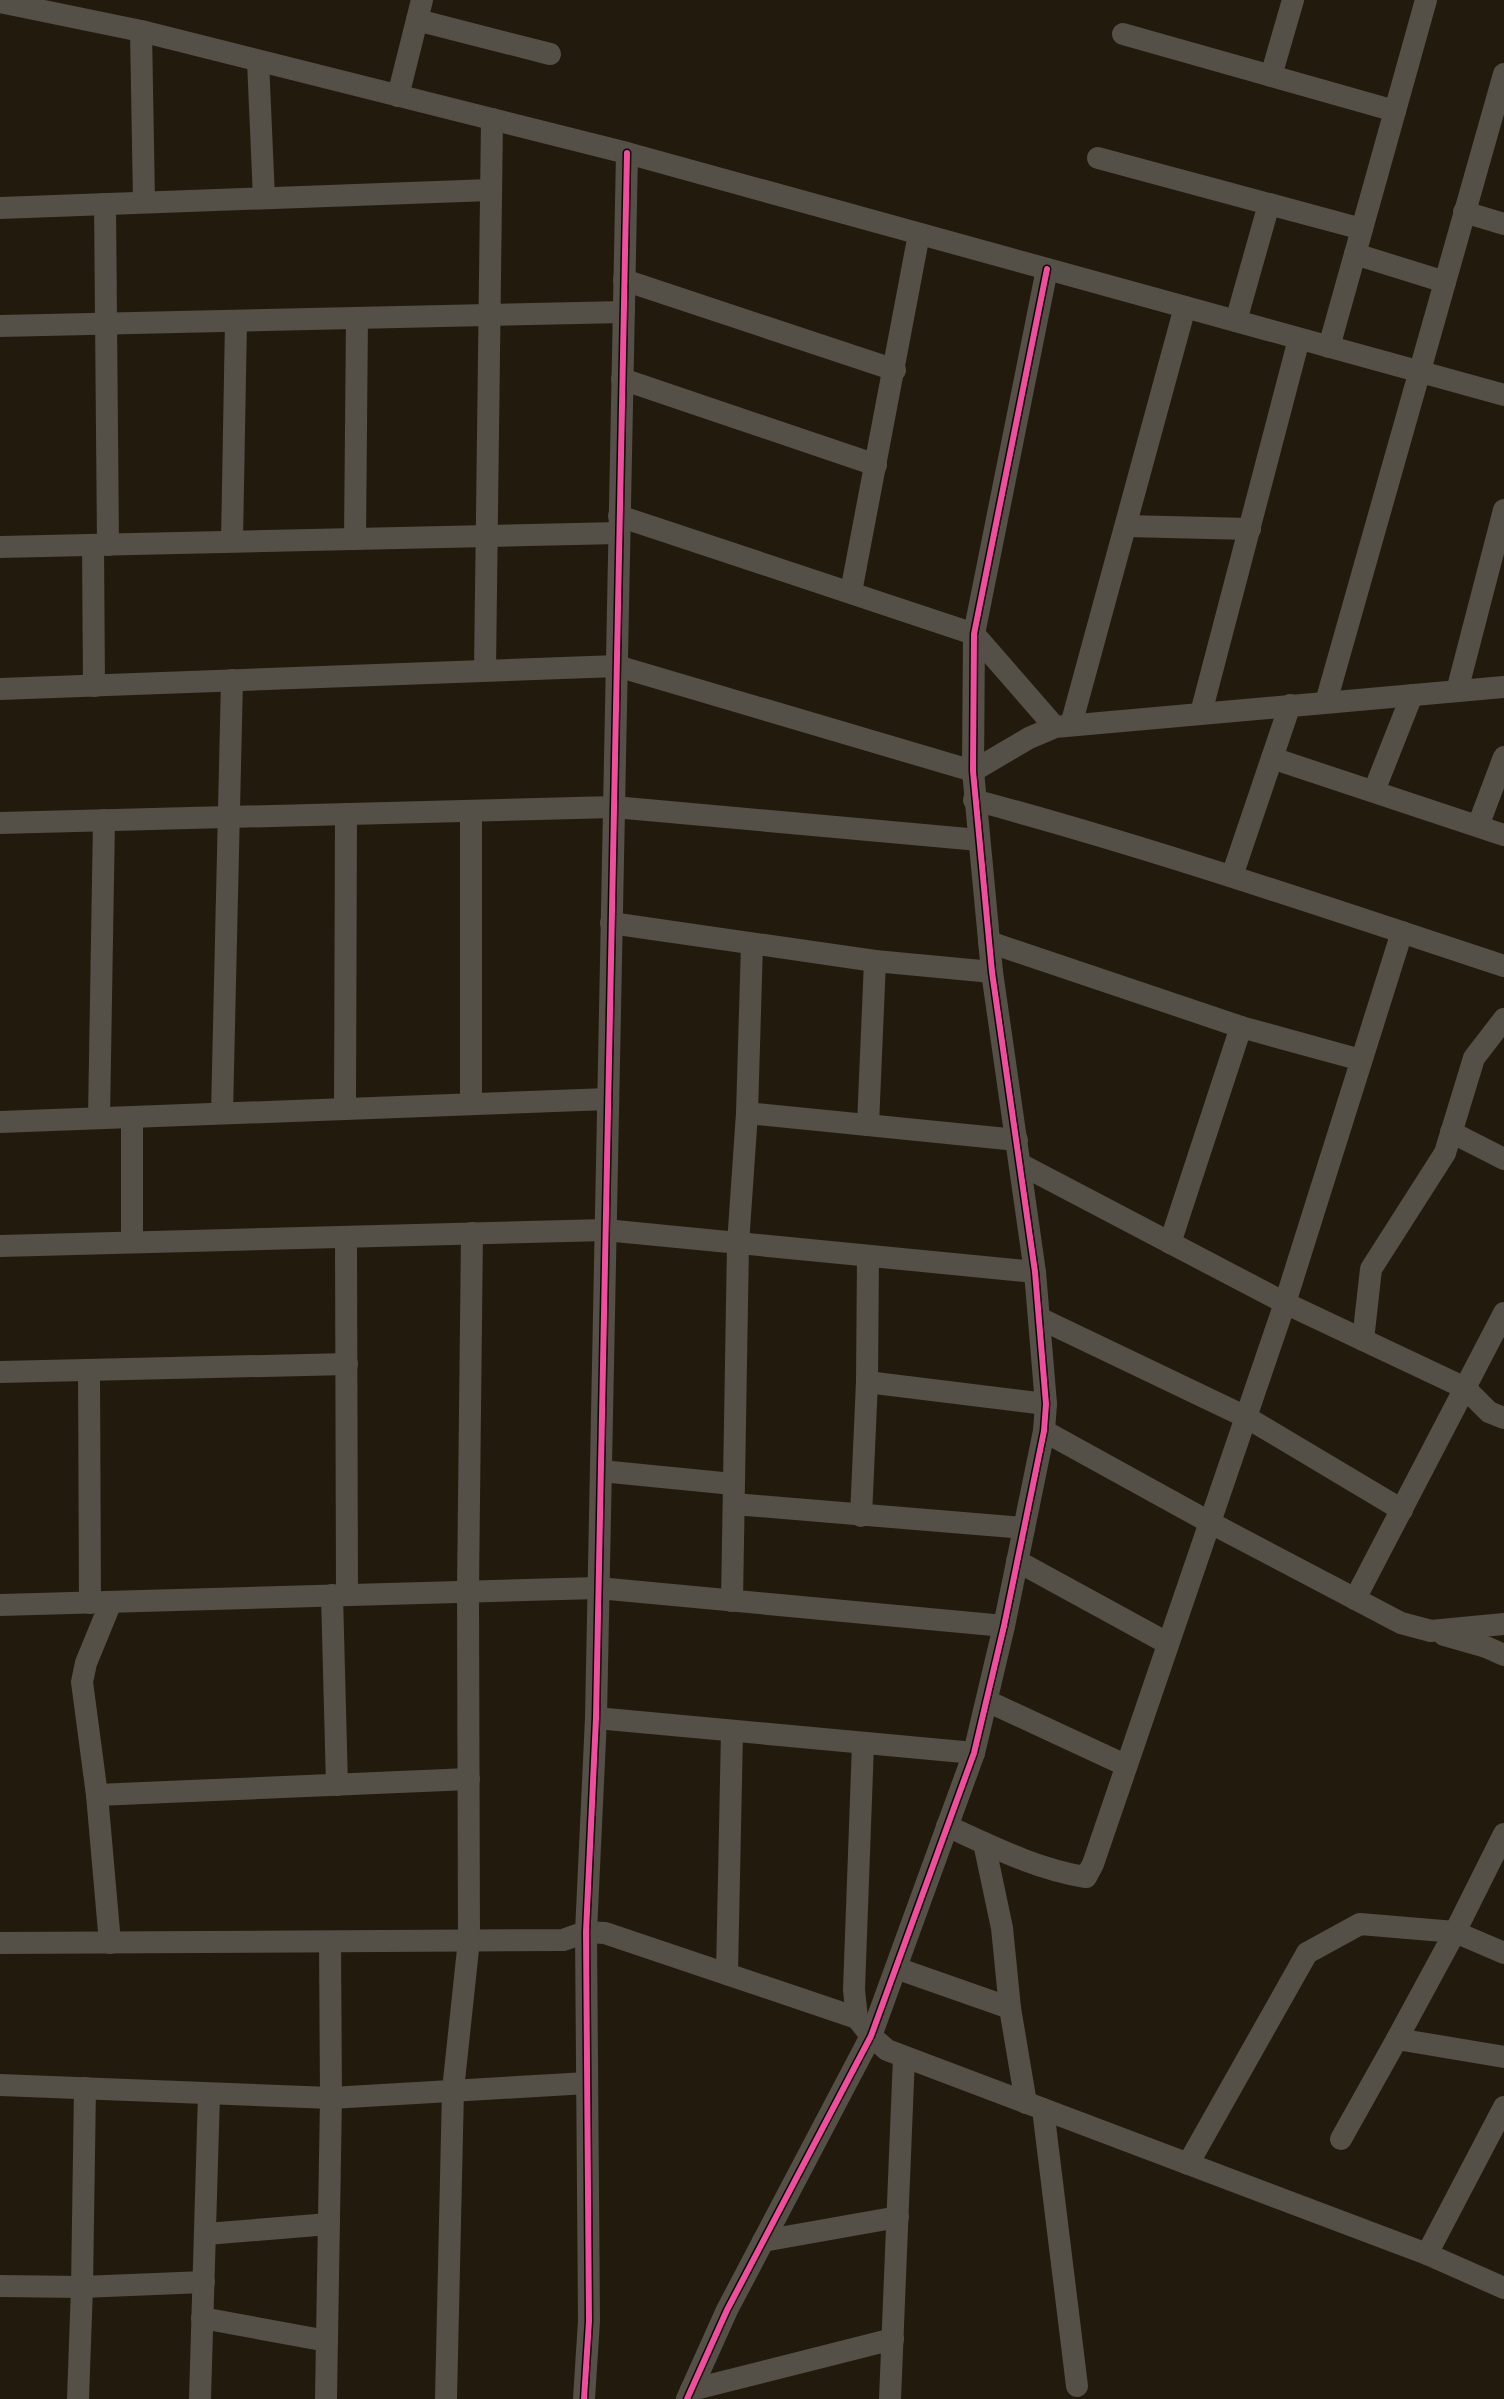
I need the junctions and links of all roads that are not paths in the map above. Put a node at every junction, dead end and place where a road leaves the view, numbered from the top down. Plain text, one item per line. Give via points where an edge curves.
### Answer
1 (1293, 0) edge
2 (1426, 0) edge
3 (0, 2) edge
4 (420, 10) edge
5 (141, 31) junction
6 (1123, 34) dead end
7 (550, 54) dead end
8 (258, 61) junction
9 (1504, 74) edge
10 (1271, 76) junction
11 (398, 96) junction
12 (1395, 111) junction
13 (492, 119) junction
14 (627, 154) junction
15 (1098, 158) dead end
16 (490, 190) junction
17 (264, 198) junction
18 (144, 202) junction
19 (105, 204) junction
20 (1269, 204) junction
21 (0, 208) edge
22 (1464, 212) junction
23 (1504, 224) edge
24 (1362, 229) junction
25 (919, 234) junction
26 (1355, 254) junction
27 (1047, 270) junction
28 (624, 280) junction
29 (1445, 282) junction
30 (1185, 308) junction
31 (624, 312) junction
32 (489, 315) junction
33 (357, 318) junction
34 (236, 321) junction
35 (1236, 321) junction
36 (106, 324) junction
37 (0, 326) edge
38 (1299, 339) junction
39 (1329, 347) junction
40 (895, 370) junction
41 (1418, 372) junction
42 (622, 379) junction
43 (1504, 395) edge
44 (876, 465) junction
45 (1504, 510) edge
46 (619, 525) junction
47 (1126, 526) junction
48 (1250, 529) junction
49 (487, 536) junction
50 (355, 538) junction
51 (232, 541) junction
52 (101, 545) junction
53 (0, 547) edge
54 (851, 592) junction
55 (974, 634) junction
56 (616, 666) junction
57 (486, 670) junction
58 (232, 680) junction
59 (94, 686) junction
60 (1504, 687) edge
61 (0, 689) edge
62 (1457, 691) junction
63 (1412, 694) junction
64 (1326, 702) junction
65 (1290, 705) junction
66 (1201, 713) junction
67 (1063, 726) junction
68 (1504, 756) edge
69 (1272, 758) junction
70 (973, 771) junction
71 (1374, 791) junction
72 (974, 800) junction
73 (614, 807) junction
74 (471, 812) junction
75 (346, 814) junction
76 (229, 816) junction
77 (104, 820) junction
78 (0, 823) edge
79 (1478, 826) junction
80 (1504, 834) edge
81 (979, 840) junction
82 (1232, 876) junction
83 (611, 923) junction
84 (1402, 932) junction
85 (989, 942) junction
86 (752, 944) junction
87 (876, 961) junction
88 (1504, 966) edge
89 (992, 972) junction
90 (1504, 1019) edge
91 (1241, 1027) junction
92 (1361, 1060) junction
93 (608, 1099) junction
94 (471, 1104) junction
95 (345, 1108) junction
96 (222, 1113) junction
97 (747, 1113) junction
98 (132, 1117) junction
99 (99, 1118) junction
100 (0, 1122) edge
101 (868, 1124) junction
102 (1451, 1132) junction
103 (1017, 1140) junction
104 (1504, 1159) edge
105 (1020, 1164) junction
106 (605, 1230) junction
107 (472, 1233) junction
108 (346, 1237) junction
109 (132, 1242) junction
110 (1170, 1243) junction
111 (738, 1244) junction
112 (0, 1246) edge
113 (868, 1256) junction
114 (1035, 1272) junction
115 (1285, 1303) junction
116 (1504, 1313) edge
117 (1039, 1318) junction
118 (1363, 1340) junction
119 (346, 1364) junction
120 (89, 1370) junction
121 (0, 1372) edge
122 (867, 1382) junction
123 (1465, 1388) junction
124 (1046, 1404) junction
125 (1246, 1417) junction
126 (1504, 1418) edge
127 (1044, 1431) junction
128 (601, 1471) junction
129 (733, 1494) junction
130 (1402, 1510) junction
131 (861, 1516) junction
132 (1209, 1522) junction
133 (1024, 1528) junction
134 (1017, 1561) junction
135 (598, 1588) junction
136 (468, 1591) junction
137 (339, 1595) junction
138 (1355, 1599) junction
139 (101, 1602) junction
140 (732, 1602) junction
141 (0, 1605) edge
142 (1504, 1624) edge
143 (1004, 1626) junction
144 (1431, 1632) junction
145 (1167, 1643) junction
146 (1504, 1655) edge
147 (987, 1701) junction
148 (596, 1718) junction
149 (732, 1731) junction
150 (863, 1744) junction
151 (974, 1754) junction
152 (1125, 1765) junction
153 (469, 1779) junction
154 (337, 1785) junction
155 (97, 1795) junction
156 (948, 1826) junction
157 (1504, 1834) edge
158 (984, 1843) junction
159 (586, 1932) junction
160 (1455, 1932) junction
161 (469, 1940) junction
162 (330, 1942) junction
163 (0, 1943) edge
164 (110, 1943) junction
165 (1504, 1953) edge
166 (896, 1968) junction
167 (727, 1974) junction
168 (1010, 2008) junction
169 (857, 2018) junction
170 (871, 2036) junction
171 (1397, 2039) junction
172 (904, 2057) junction
173 (1504, 2057) edge
174 (587, 2083) junction
175 (0, 2085) edge
176 (85, 2088) junction
177 (453, 2090) junction
178 (209, 2094) junction
179 (331, 2098) junction
180 (1034, 2106) junction
181 (1504, 2107) edge
182 (1340, 2139) dead end
183 (1188, 2164) junction
184 (898, 2218) junction
185 (329, 2224) junction
186 (206, 2234) junction
187 (763, 2241) junction
188 (1427, 2254) junction
189 (204, 2282) junction
190 (0, 2286) edge
191 (82, 2287) junction
192 (1504, 2288) edge
193 (202, 2318) junction
194 (893, 2339) junction
195 (327, 2341) junction
196 (1077, 2386) dead end
197 (689, 2394) edge
198 (78, 2399) edge
199 (200, 2399) edge
200 (326, 2399) edge
201 (446, 2399) edge
202 (584, 2399) edge
203 (890, 2399) edge

1 - 10 street
2 - 12 street
3 - 5 street
4 - 7 street
4 - 11 street
5 - 8 street
5 - 18 street
6 - 10 street
8 - 11 street
8 - 17 street
9 - 22 street
10 - 12 street
11 - 13 street
12 - 24 street
13 - 14 street
13 - 16 street
14 - 25 street
14 - 28 street
15 - 20 street
16 - 17 street
16 - 32 street
17 - 18 street
18 - 19 street
19 - 21 street
19 - 36 street
20 - 24 street
20 - 35 street
22 - 23 street
22 - 29 street
24 - 26 street
25 - 27 street
25 - 40 street
26 - 29 street
26 - 39 street
27 - 30 street
27 - 55 street
28 - 31 street
28 - 40 street
29 - 41 street
30 - 35 street
30 - 47 street
31 - 32 street
31 - 42 street
32 - 33 street
32 - 49 street
33 - 34 street
33 - 50 street
34 - 36 street
34 - 51 street
35 - 38 street
36 - 37 street
36 - 52 street
38 - 39 street
38 - 48 street
39 - 41 street
40 - 44 street
41 - 43 street
41 - 64 street
42 - 44 street
42 - 46 street
44 - 54 street
45 - 62 street
46 - 49 street
46 - 54 street
46 - 56 street
47 - 48 street
47 - 67 street
48 - 66 street
49 - 50 street
49 - 57 street
50 - 51 street
51 - 52 street
52 - 53 street
52 - 59 street
54 - 55 street
55 - 67 street
55 - 70 street
56 - 57 street
56 - 70 street
56 - 73 street
57 - 58 street
58 - 59 street
58 - 76 street
59 - 61 street
60 - 62 street
62 - 63 street
63 - 64 street
63 - 71 street
64 - 65 street
65 - 66 street
65 - 69 street
66 - 67 street
67 - 70 street via 1029,738
68 - 79 street
69 - 71 street
69 - 82 street
70 - 72 street
71 - 79 street
72 - 81 street
72 - 82 street
73 - 74 street
73 - 81 street
73 - 83 street
74 - 75 street
74 - 94 street
75 - 76 street
75 - 95 street
76 - 77 street
76 - 96 street
77 - 78 street
77 - 99 street
79 - 80 street
81 - 85 street
82 - 84 street
83 - 86 street
83 - 93 street
84 - 88 street
84 - 92 street
85 - 89 street
85 - 91 street
86 - 87 street
86 - 97 street
87 - 89 street
87 - 101 street
89 - 103 street
90 - 102 street via 1474,1058
91 - 92 street
91 - 110 street
92 - 115 street
93 - 94 street
93 - 106 street
94 - 95 street
95 - 96 street
96 - 98 street
97 - 101 street
97 - 111 street
98 - 99 street
98 - 109 street
99 - 100 street
101 - 103 street
102 - 104 street
102 - 118 street via 1445,1153 1371,1270
103 - 105 street
105 - 110 street
105 - 114 street
106 - 107 street
106 - 111 street
106 - 128 street
107 - 108 street
107 - 136 street
108 - 109 street
108 - 119 street
109 - 112 street
110 - 115 street
111 - 113 street
111 - 129 street
113 - 114 street
113 - 122 street
114 - 117 street
115 - 118 street
115 - 125 street
116 - 123 street
117 - 124 street
117 - 125 street
118 - 123 street
119 - 120 street
119 - 137 street
120 - 121 street
120 - 139 street
122 - 124 street
122 - 131 street
123 - 126 street via 1488,1412
123 - 130 street
124 - 127 street
125 - 130 street
125 - 132 street
127 - 132 street
127 - 133 street
128 - 129 street
128 - 135 street
129 - 131 street
129 - 140 street
130 - 138 street
131 - 133 street
132 - 138 street
132 - 145 street
133 - 134 street
134 - 143 street
134 - 145 street
135 - 136 street
135 - 140 street
135 - 148 street
136 - 137 street
136 - 153 street
137 - 139 street
137 - 154 street
138 - 144 street via 1401,1623
139 - 141 street
139 - 155 street via 82,1682
140 - 143 street
142 - 144 street
143 - 147 street
144 - 146 street
145 - 152 street
147 - 151 street
147 - 152 street
148 - 149 street
148 - 159 street
149 - 150 street
149 - 167 street
150 - 151 street
150 - 169 street via 854,1990
151 - 156 street
152 - 158 street via 1086,1877 1065,1874
153 - 154 street
153 - 161 street
154 - 155 street
155 - 164 street
156 - 158 street
156 - 166 street
157 - 160 street
158 - 168 street via 1002,1928
159 - 161 street via 563,1940
159 - 167 street via 606,1933
159 - 174 street
160 - 165 street
160 - 171 street
160 - 183 street via 1360,1924 1307,1954
161 - 162 street
161 - 177 street
162 - 164 street
162 - 179 street
163 - 164 street
166 - 168 street
166 - 170 street
167 - 169 street
168 - 180 street
169 - 170 street
170 - 172 street via 887,2050
170 - 187 street
171 - 173 street
171 - 182 street
172 - 180 street
172 - 184 street
174 - 177 street
174 - 202 street via 588,2321
175 - 176 street
176 - 178 street
176 - 191 street
177 - 179 street
177 - 201 street
178 - 179 street
178 - 186 street
179 - 185 street
180 - 183 street
180 - 196 street
181 - 188 street
183 - 188 street
184 - 187 street
184 - 194 street
185 - 186 street
185 - 195 street
186 - 189 street
187 - 197 street
188 - 192 street
189 - 191 street
189 - 193 street
190 - 191 street
191 - 198 street
193 - 195 street
193 - 199 street
194 - 197 street
194 - 203 street
195 - 200 street

